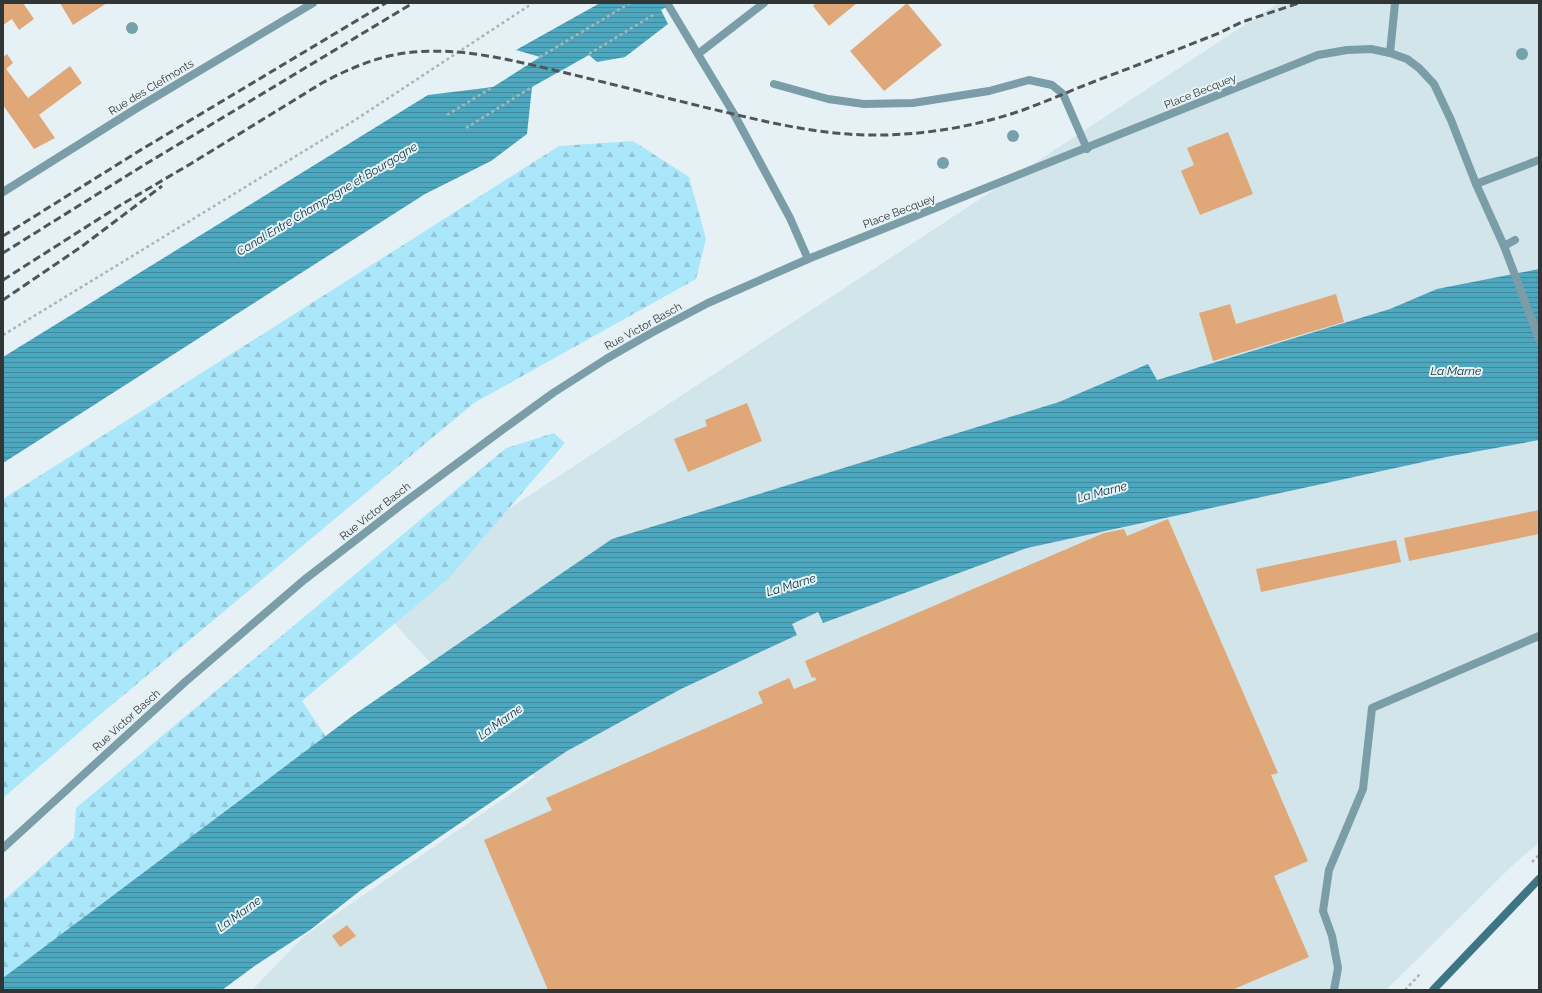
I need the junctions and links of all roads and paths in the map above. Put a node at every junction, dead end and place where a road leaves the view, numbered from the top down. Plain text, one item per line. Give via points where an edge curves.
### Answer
1 (313, 3) edge
2 (532, 3) edge
3 (630, 3) edge
4 (666, 3) edge
5 (764, 3) edge
6 (1395, 3) edge
7 (654, 14) dead end
8 (1390, 53) junction
9 (589, 54) dead end
10 (698, 54) junction
11 (540, 57) dead end
12 (774, 84) dead end
13 (493, 87) dead end
14 (532, 87) dead end
15 (447, 115) dead end
16 (466, 128) dead end
17 (1087, 149) junction
18 (1539, 160) edge
19 (1476, 184) junction
20 (3, 192) edge
21 (1515, 240) dead end
22 (1504, 246) junction
23 (808, 259) junction
24 (3, 335) edge
25 (1539, 339) edge
26 (1539, 636) edge
27 (3, 848) edge
28 (1539, 879) edge
29 (1334, 990) edge
30 (1433, 990) edge

1 - 20 street, Rue des Clefmonts via 143,104
2 - 24 path via 355,120
3 - 11 path
4 - 10 street
5 - 10 street
6 - 8 street
7 - 9 path
8 - 17 street, Place Becquey via 1371,49 1347,50 1318,56
8 - 19 street, Place Becquey via 1407,59 1434,84
10 - 23 street via 734,114 790,218
12 - 17 street via 828,99 864,104 913,103 989,91 1029,80 1052,85 1062,94
13 - 15 path
14 - 16 path
17 - 23 street, Place Becquey
18 - 19 street
19 - 22 street, Place Becquey
21 - 22 street
22 - 25 street, Place Becquey
23 - 27 street, Rue Victor Basch via 708,303 653,332 606,359 498,433 304,580 185,682
26 - 29 street via 1372,708 1363,789 1329,870 1323,911 1332,936 1338,968
28 - 30 main road

